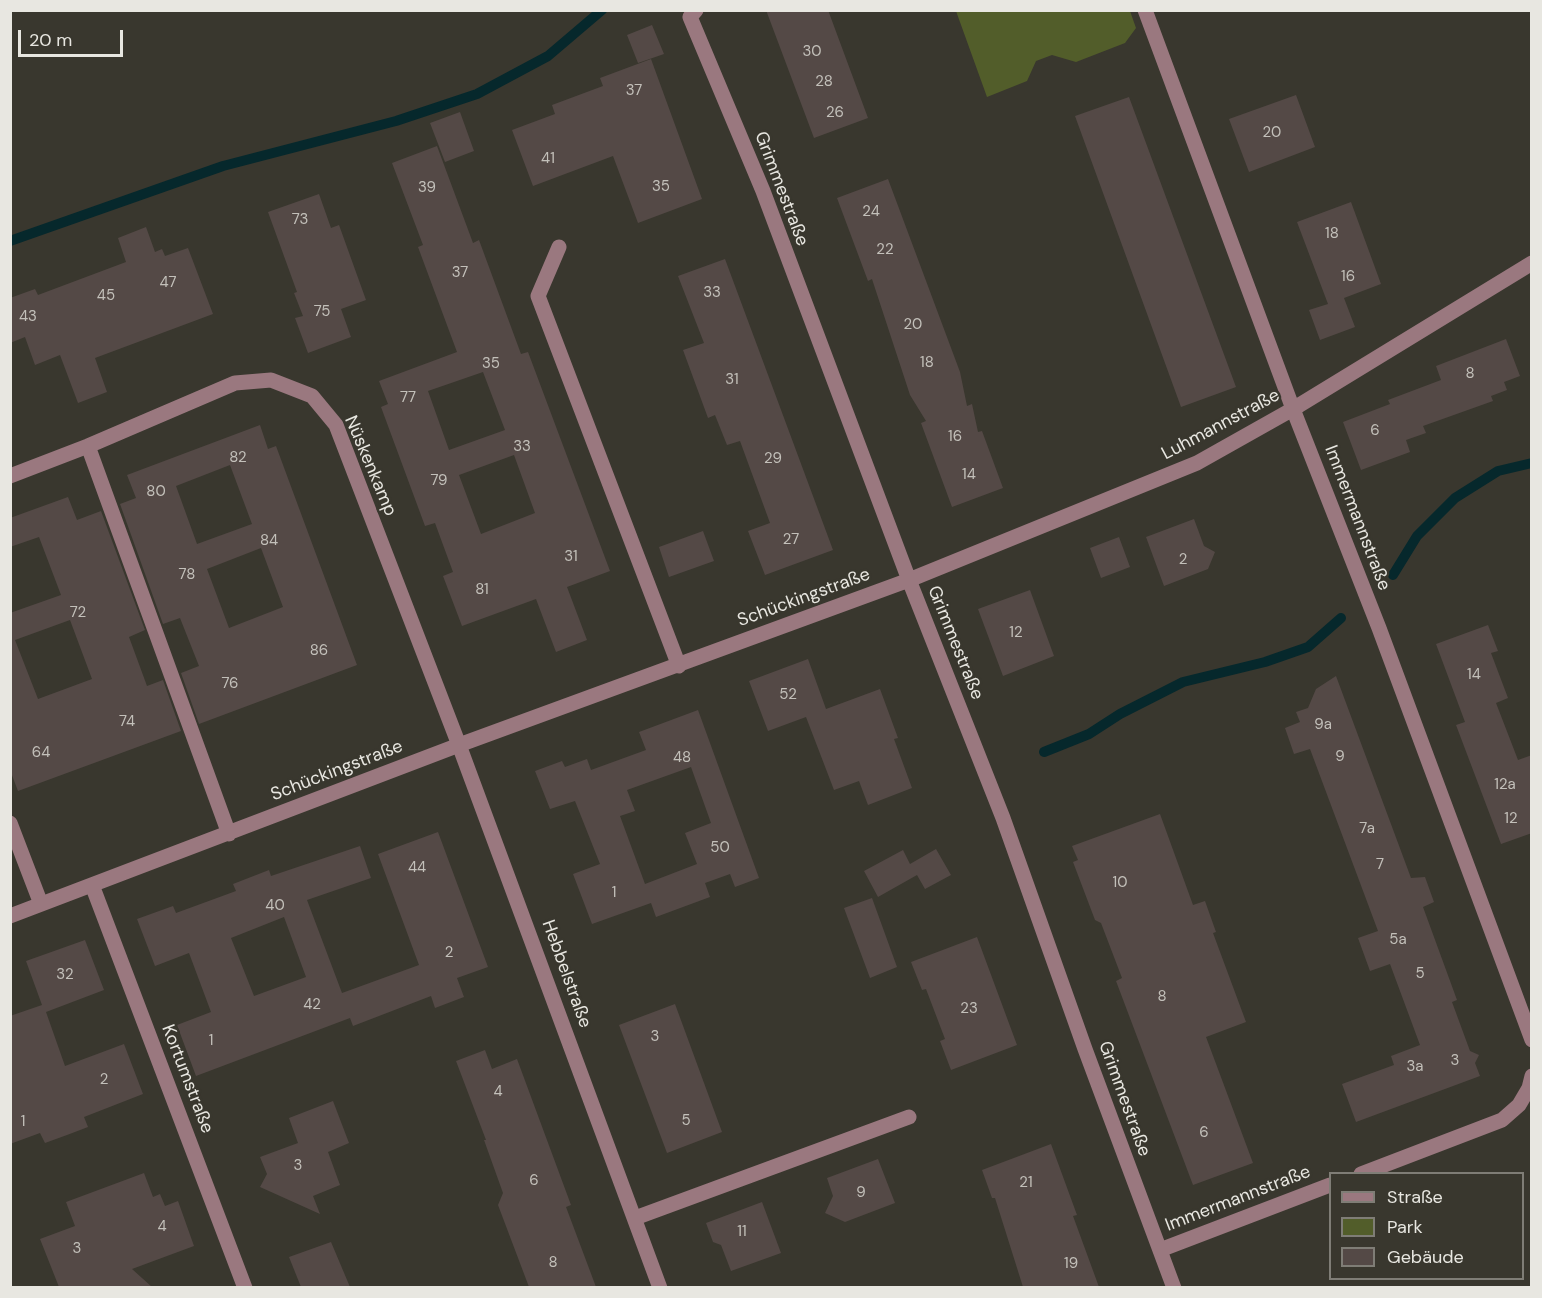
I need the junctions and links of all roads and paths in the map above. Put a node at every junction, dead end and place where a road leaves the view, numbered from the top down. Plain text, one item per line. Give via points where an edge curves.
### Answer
1 (1145, 10) edge
2 (693, 14) edge
3 (559, 247) dead end
4 (1532, 263) edge
5 (1293, 409) junction
6 (88, 446) junction
7 (10, 476) edge
8 (909, 580) junction
9 (678, 666) junction
10 (459, 745) junction
11 (10, 823) edge
12 (229, 834) junction
13 (92, 885) junction
14 (41, 904) junction
15 (10, 915) edge
16 (1532, 1040) edge
17 (1532, 1076) edge
18 (909, 1117) dead end
19 (1363, 1172) edge
20 (1329, 1185) edge
21 (635, 1218) junction
22 (1160, 1250) junction
23 (245, 1287) edge
24 (660, 1287) edge
25 (1174, 1287) edge

1 - 5 street, Immermannstraße
2 - 8 street, Grimmestraße
3 - 9 street via 538,296
4 - 5 street, Luhmannstraße
5 - 8 street, Luhmannstraße via 1197,463
5 - 16 street, Immermannstraße
6 - 7 street, Nüskenkamp
6 - 10 street, Nüskenkamp via 235,383 271,380 312,396 336,425
6 - 12 street
8 - 9 street, Schückingstraße
8 - 22 street, Grimmestraße via 1003,818
9 - 10 street, Schückingstraße
10 - 12 street, Schückingstraße
10 - 21 street, Hebbelstraße
11 - 14 street
12 - 13 street, Schückingstraße
13 - 14 street, Schückingstraße
13 - 23 street, Kortumstraße
14 - 15 street, Schückingstraße
17 - 19 street via 1519,1106 1502,1120
18 - 21 street
20 - 22 street, Immermannstraße
21 - 24 street, Hebbelstraße
22 - 25 street, Grimmestraße

